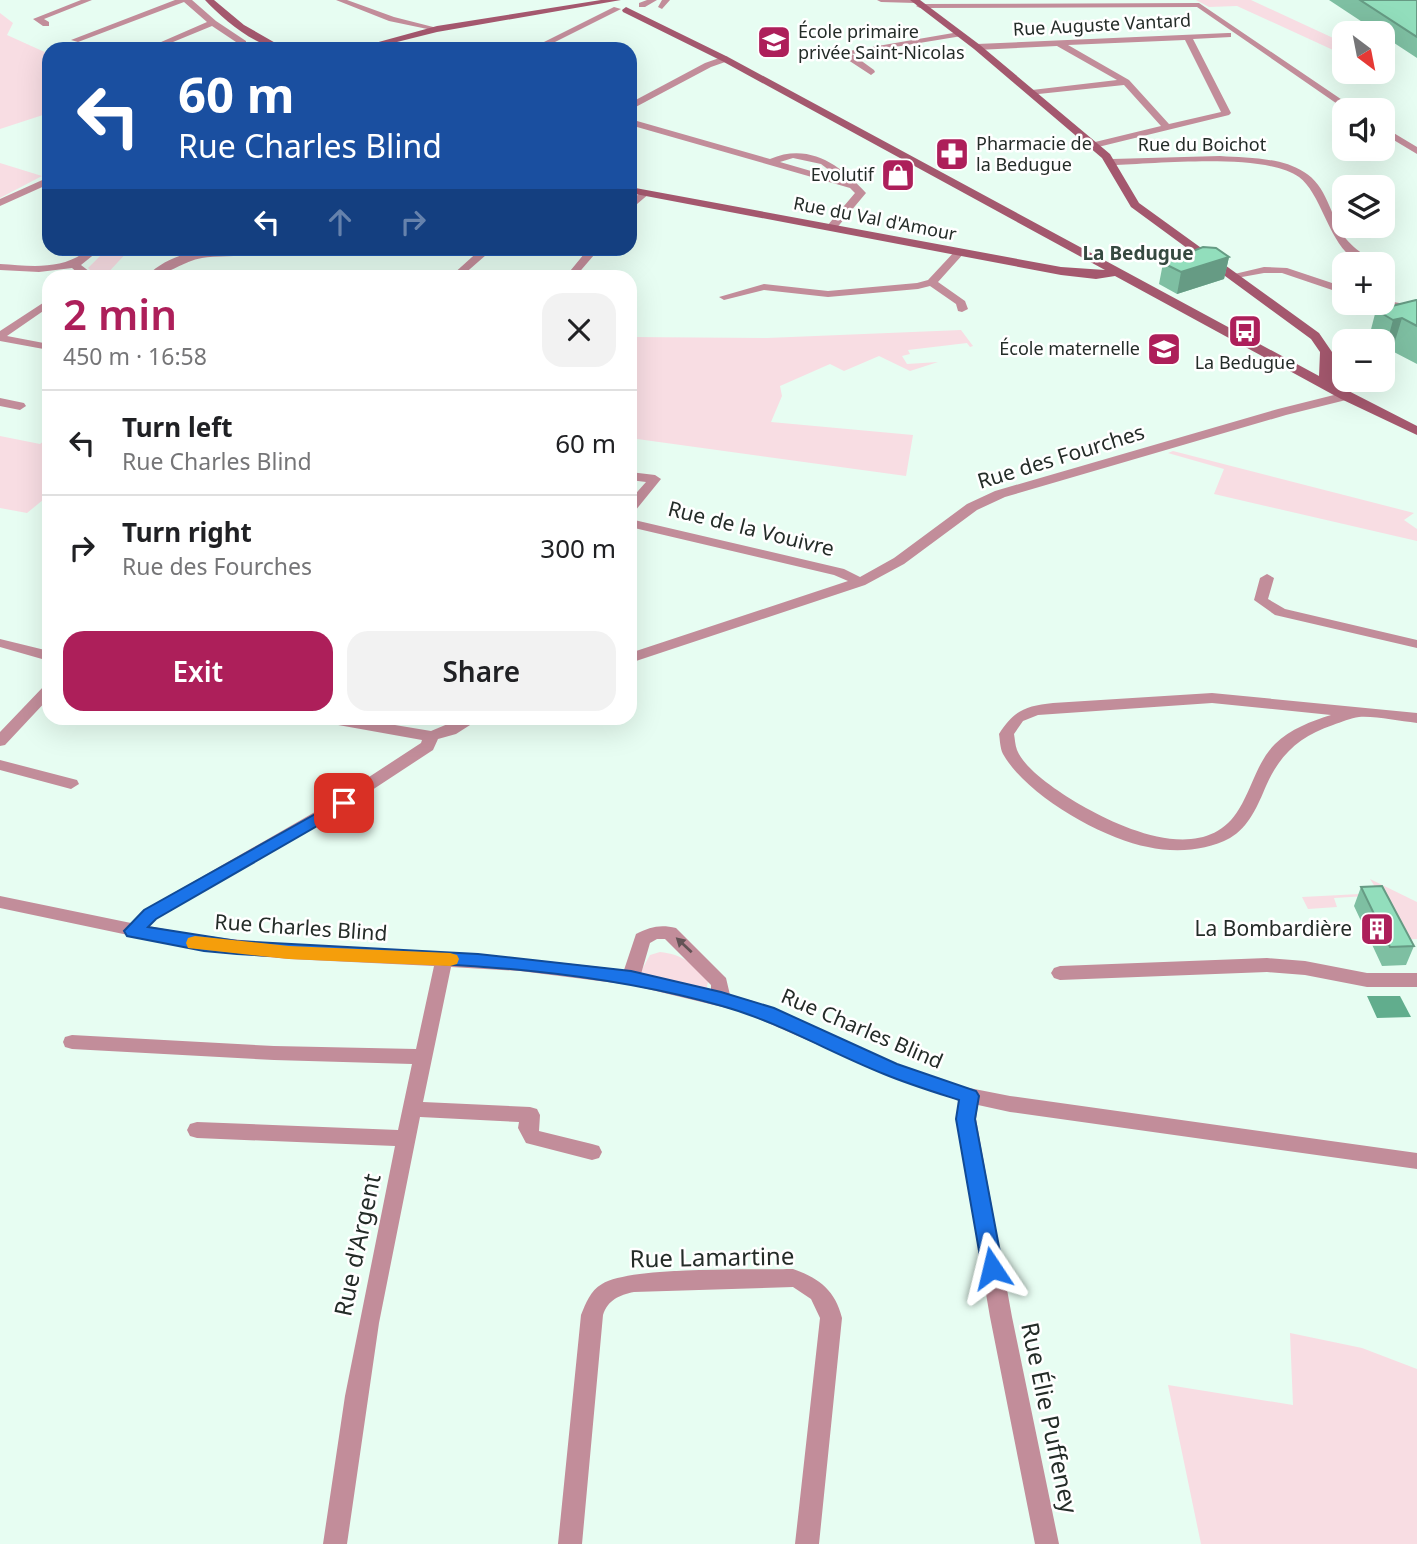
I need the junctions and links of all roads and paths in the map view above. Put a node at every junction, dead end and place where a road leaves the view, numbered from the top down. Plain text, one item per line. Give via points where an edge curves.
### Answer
1 (184, 0) edge
2 (209, 0) edge
3 (340, 0) edge
4 (653, 0) edge
5 (881, 0) edge
6 (81, 1) edge
7 (916, 2) edge
8 (1195, 3) edge
9 (616, 4) edge
10 (639, 4) edge
11 (392, 19) junction
12 (213, 23) junction
13 (46, 24) dead end
14 (241, 27) junction
15 (437, 29) junction
16 (223, 30) junction
17 (416, 34) junction
18 (959, 34) junction
19 (1228, 35) dead end
20 (1186, 36) junction
21 (75, 40) dead end
22 (166, 42) edge
23 (241, 42) edge
24 (268, 42) edge
25 (385, 42) edge
26 (547, 42) edge
27 (1057, 43) junction
28 (977, 47) junction
29 (725, 59) junction
30 (871, 72) dead end
31 (1126, 82) junction
32 (1032, 93) junction
33 (1334, 98) edge
34 (637, 103) edge
35 (637, 124) edge
36 (1168, 128) junction
37 (1395, 137) edge
38 (1094, 145) junction
39 (1417, 151) edge
40 (772, 162) junction
41 (1112, 162) junction
42 (42, 183) edge
43 (847, 184) junction
44 (637, 191) edge
45 (645, 193) junction
46 (637, 200) edge
47 (0, 204) edge
48 (831, 228) junction
49 (960, 252) junction
50 (1354, 252) edge
51 (87, 256) edge
52 (199, 256) edge
53 (480, 256) edge
54 (588, 256) edge
55 (75, 265) junction
56 (0, 267) edge
57 (16, 268) junction
58 (81, 270) edge
59 (162, 270) edge
60 (463, 270) edge
61 (576, 270) edge
62 (1115, 272) junction
63 (1231, 276) junction
64 (0, 278) edge
65 (932, 282) junction
66 (1332, 287) edge
67 (724, 297) dead end
68 (1395, 305) edge
69 (42, 307) edge
70 (962, 309) dead end
71 (1417, 309) edge
72 (0, 337) edge
73 (42, 346) edge
74 (1327, 386) junction
75 (1346, 396) junction
76 (0, 402) edge
77 (20, 406) dead end
78 (1282, 412) junction
79 (1417, 431) edge
80 (637, 477) edge
81 (637, 500) edge
82 (637, 525) edge
83 (1267, 578) dead end
84 (860, 582) junction
85 (0, 643) edge
86 (1417, 644) edge
87 (42, 654) edge
88 (637, 656) edge
89 (42, 697) edge
90 (1356, 713) junction
91 (1417, 718) edge
92 (367, 725) edge
93 (460, 725) edge
94 (431, 736) junction
95 (0, 741) edge
96 (0, 765) edge
97 (71, 784) dead end
98 (0, 902) edge
99 (133, 931) junction
100 (444, 959) junction
101 (1060, 973) dead end
102 (631, 978) junction
103 (1417, 981) edge
104 (721, 999) junction
105 (72, 1042) dead end
106 (424, 1057) junction
107 (970, 1096) junction
108 (414, 1110) junction
109 (197, 1130) dead end
110 (407, 1138) junction
111 (592, 1153) dead end
112 (1417, 1161) edge
113 (335, 1544) edge
114 (570, 1544) edge
115 (807, 1544) edge
116 (1047, 1544) edge

1 - 12 street
1 - 21 street
2 - 14 street
3 - 11 street
4 - 10 street
5 - 7 street
6 - 13 street via 37,19
7 - 8 street
7 - 18 street, Rue du Boichot
8 - 33 street
9 - 10 street
9 - 15 street
9 - 26 street
9 - 29 street
10 - 29 street
11 - 15 street
11 - 17 street
12 - 16 street
12 - 22 street
14 - 16 street
14 - 24 street
15 - 17 street
16 - 23 street
17 - 25 street
18 - 28 street, Rue du Boichot
18 - 30 street via 847,52
19 - 20 street, Rue Auguste Vantard
20 - 27 street, Rue Auguste Vantard
20 - 36 street via 1227,111
27 - 28 street, Rue Auguste Vantard
27 - 31 street
28 - 32 street, Rue du Boichot
29 - 34 street
29 - 62 street
31 - 32 street
31 - 36 street
32 - 38 street, Rue du Boichot
35 - 40 street
36 - 38 street
37 - 39 street
38 - 41 street, Rue du Boichot
40 - 43 street
40 - 43 street via 809,155 840,173
41 - 50 street, Rue du Boichot via 1255,160 1288,167 1314,184 1343,244
41 - 63 street, Rue du Boichot via 1135,205
42 - 47 street
43 - 48 street via 861,193
44 - 45 street, Rue du Val d'Amour
45 - 46 street
45 - 48 street, Rue du Val d'Amour
48 - 49 street, Rue du Val d'Amour
49 - 62 street, Rue du Val d'Amour via 1077,273
49 - 65 street
51 - 55 street
52 - 59 street
53 - 60 street
54 - 61 street
55 - 57 street
55 - 58 street
56 - 57 street
57 - 64 street
62 - 74 street
63 - 66 street via 1283,270
63 - 74 street, Rue du Boichot via 1323,344
65 - 67 street via 828,294 764,287
65 - 70 street via 961,303
68 - 71 street
69 - 72 street
72 - 73 street
74 - 75 street
74 - 78 street, Rue des Fourches
75 - 78 street, Rue des Fourches
75 - 79 street
76 - 77 street
78 - 84 street, Rue des Fourches via 992,497 953,519 900,561
80 - 81 street, Rue de la Vouivre via 655,479
82 - 84 street, Rue de la Vouivre via 839,572
83 - 86 street via 1261,600 1280,612
84 - 88 street, Rue des Fourches
85 - 87 street
89 - 95 street
90 - 90 street via 1312,728 1280,749 1247,814 1229,831 1181,844 1141,841 1102,825 1023,771 1004,742 1004,734 1016,720 1043,710 1214,698
90 - 91 street
92 - 94 street
93 - 94 street
94 - 99 street via 428,746 364,791 150,914
96 - 97 street
98 - 99 street, Rue Charles Blind
99 - 100 street, Rue Charles Blind via 250,949
100 - 102 street, Rue Charles Blind
100 - 106 street, Rue d'Argent
101 - 103 street via 1267,965 1367,980
102 - 104 street, Rue Charles Blind
104 -> 102 street via 719,983 670,933 655,932 642,939
104 - 107 street, Rue Charles Blind via 768,1013 891,1069
105 - 106 street
106 - 108 street, Rue d'Argent
107 - 112 street, Rue Charles Blind
107 - 116 street, Rue Élie Puffeney via 968,1132
108 - 110 street, Rue d'Argent
108 - 111 street via 530,1115 528,1128 533,1137
109 - 110 street
110 - 113 street, Rue d'Argent via 355,1391
114 - 115 street, Rue Lamartine via 592,1315 601,1296 634,1283 793,1278 820,1293 831,1318

